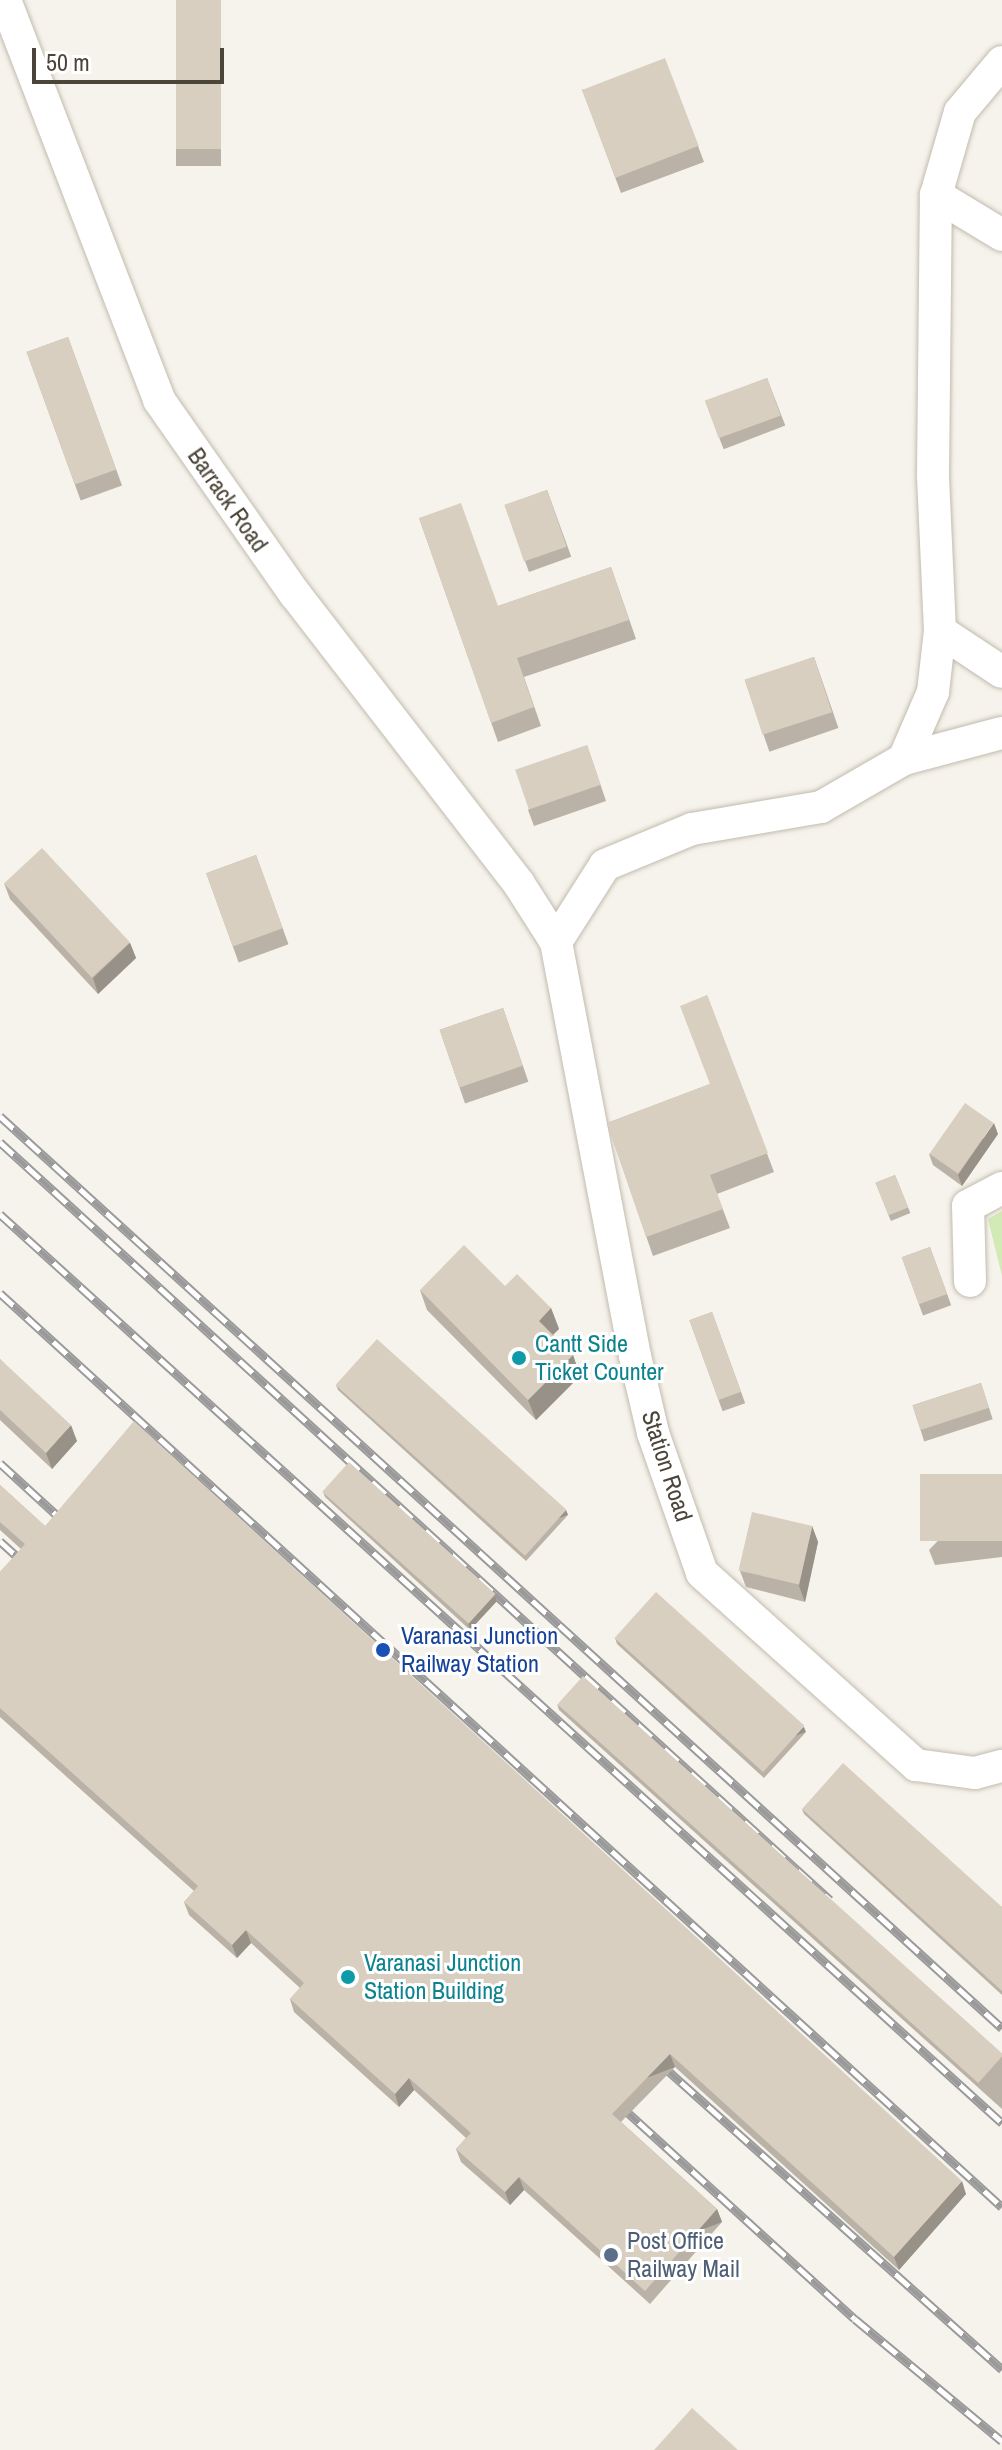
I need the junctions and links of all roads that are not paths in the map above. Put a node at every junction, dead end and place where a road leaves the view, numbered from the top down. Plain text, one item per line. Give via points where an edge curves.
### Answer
1 (5, 0) edge
2 (1002, 62) edge
3 (936, 195) junction
4 (1002, 235) edge
5 (940, 631) junction
6 (1002, 672) edge
7 (1002, 733) edge
8 (904, 759) junction
9 (556, 942) junction
10 (1002, 1188) edge
11 (970, 1281) dead end
12 (1002, 1766) edge

1 - 9 street, Barrack Road via 159,400 268,557 519,884
2 - 3 street via 960,112
3 - 4 street
3 - 5 street via 933,474
5 - 6 street
5 - 8 street via 933,692
7 - 8 street
8 - 9 street via 821,807 692,829 605,865
9 - 12 street, Station Road via 635,1356 653,1433 702,1573 916,1765 975,1773
10 - 11 street via 968,1206

